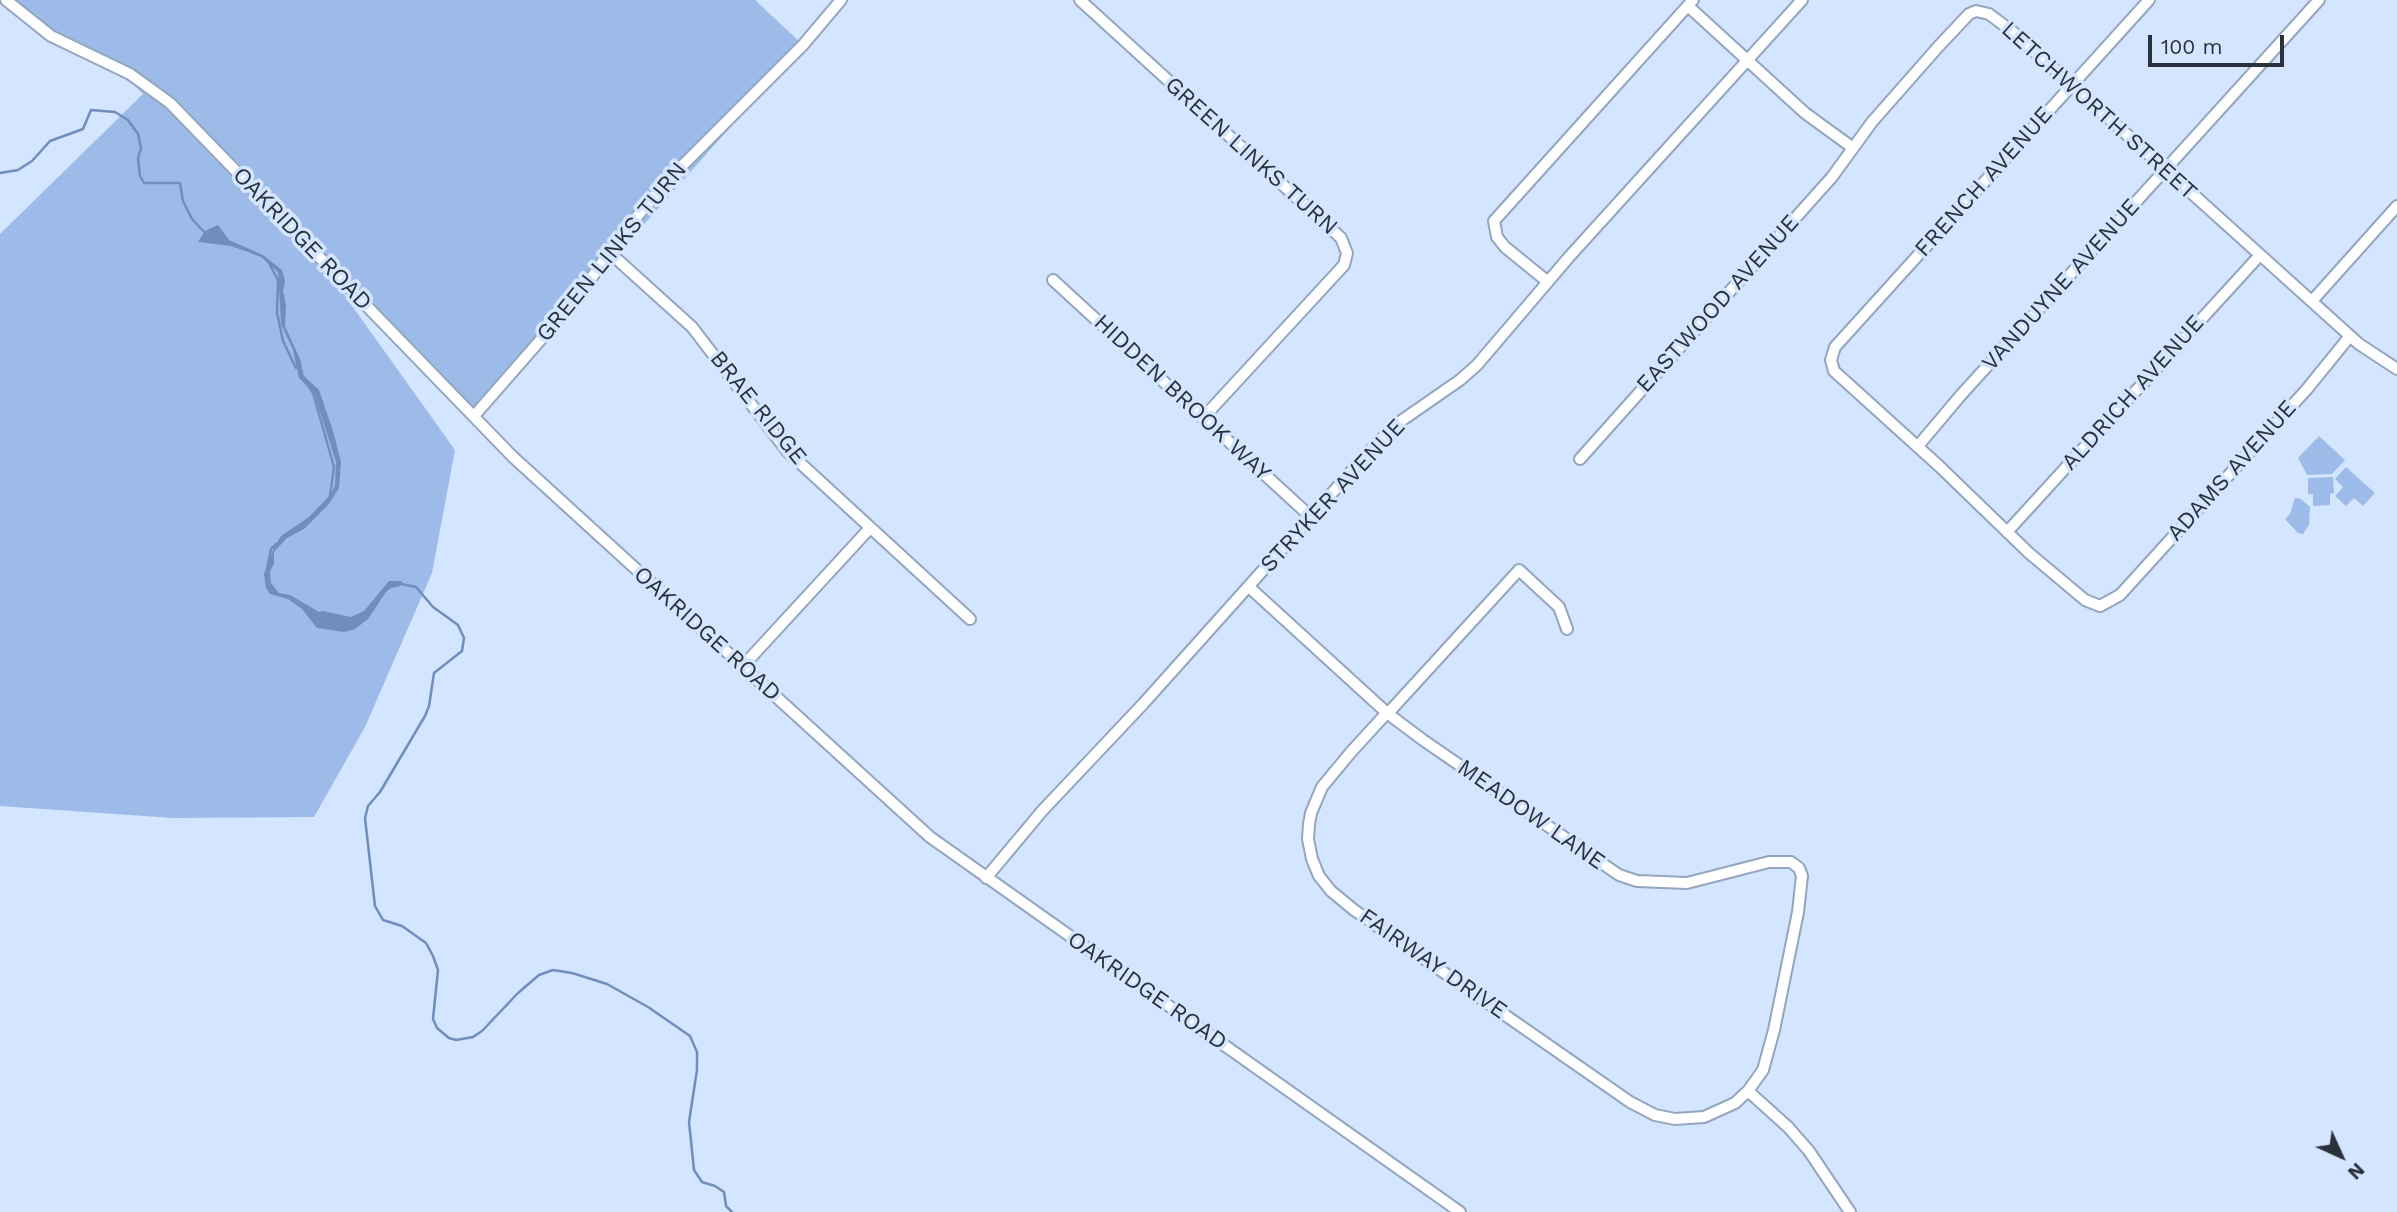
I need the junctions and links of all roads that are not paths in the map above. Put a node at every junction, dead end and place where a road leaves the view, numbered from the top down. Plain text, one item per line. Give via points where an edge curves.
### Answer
1 (6, 0) edge
2 (841, 0) edge
3 (1080, 0) edge
4 (1802, 0) edge
5 (2150, 0) edge
6 (2319, 0) edge
7 (1690, 3) edge
8 (1747, 61) junction
9 (2073, 84) junction
10 (1853, 148) junction
11 (2165, 170) junction
12 (2397, 206) edge
13 (609, 252) junction
14 (2260, 255) junction
15 (1053, 280) dead end
16 (1548, 282) junction
17 (2312, 301) junction
18 (2350, 336) junction
19 (2397, 369) edge
20 (474, 416) junction
21 (1203, 418) junction
22 (1918, 446) junction
23 (1580, 458) dead end
24 (1311, 517) junction
25 (870, 528) junction
26 (2007, 532) junction
27 (1249, 587) junction
28 (970, 620) dead end
29 (1567, 629) dead end
30 (743, 666) junction
31 (1388, 713) junction
32 (986, 878) junction
33 (1793, 938) joint
34 (1748, 1091) junction
35 (1460, 1212) edge
36 (1850, 1212) edge

1 - 20 street, OAKRIDGE ROAD via 51,36 130,75 170,103
2 - 13 street, GREEN LINKS TURN via 803,45 667,181
3 - 21 street, GREEN LINKS TURN via 1341,238 1347,253 1344,265
4 - 8 street, STRYKER AVENUE
5 - 9 street, FRENCH AVENUE
6 - 11 street, VANDUYNE AVENUE
7 - 8 street
7 - 16 street via 1494,221 1505,247
8 - 10 street via 1821,127
8 - 16 street, STRYKER AVENUE
9 - 10 street, LETCHWORTH STREET via 1997,20 1976,11 1938,47
9 - 11 street, LETCHWORTH STREET
9 - 22 street, FRENCH AVENUE via 1832,352 1834,371
10 - 23 street, EASTWOOD AVENUE via 1824,187
11 - 14 street, LETCHWORTH STREET
11 - 22 street, VANDUYNE AVENUE
12 - 17 street
13 - 20 street, GREEN LINKS TURN via 578,297
13 - 25 street, BRAE RIDGE via 692,327 787,451
14 - 17 street, LETCHWORTH STREET
14 - 26 street, ALDRICH AVENUE
15 - 21 street, HIDDEN BROOK WAY
16 - 24 street, STRYKER AVENUE via 1477,365 1391,430
17 - 18 street, LETCHWORTH STREET
18 - 19 street, LETCHWORTH STREET
18 - 26 street, ADAMS AVENUE via 2110,603 2100,606 2085,600
20 - 30 street, OAKRIDGE ROAD
21 - 24 street, HIDDEN BROOK WAY
22 - 26 street
24 - 27 street, STRYKER AVENUE
25 - 28 street, BRAE RIDGE
25 - 30 street
27 - 31 street, MEADOW LANE
27 - 32 street, STRYKER AVENUE
29 - 31 street, FAIRWAY DRIVE via 1559,607 1519,570
30 - 32 street, OAKRIDGE ROAD via 930,837
31 - 33 street, MEADOW LANE via 1619,875 1637,881 1688,883 1769,862 1791,862 1802,876
31 - 34 street, FAIRWAY DRIVE via 1322,787 1311,813 1310,851 1319,876 1331,891 1630,1102 1655,1115 1704,1117 1735,1103
32 - 35 street, OAKRIDGE ROAD
33 - 34 street, FAIRWAY DRIVE via 1768,1054
34 - 36 street via 1809,1151

